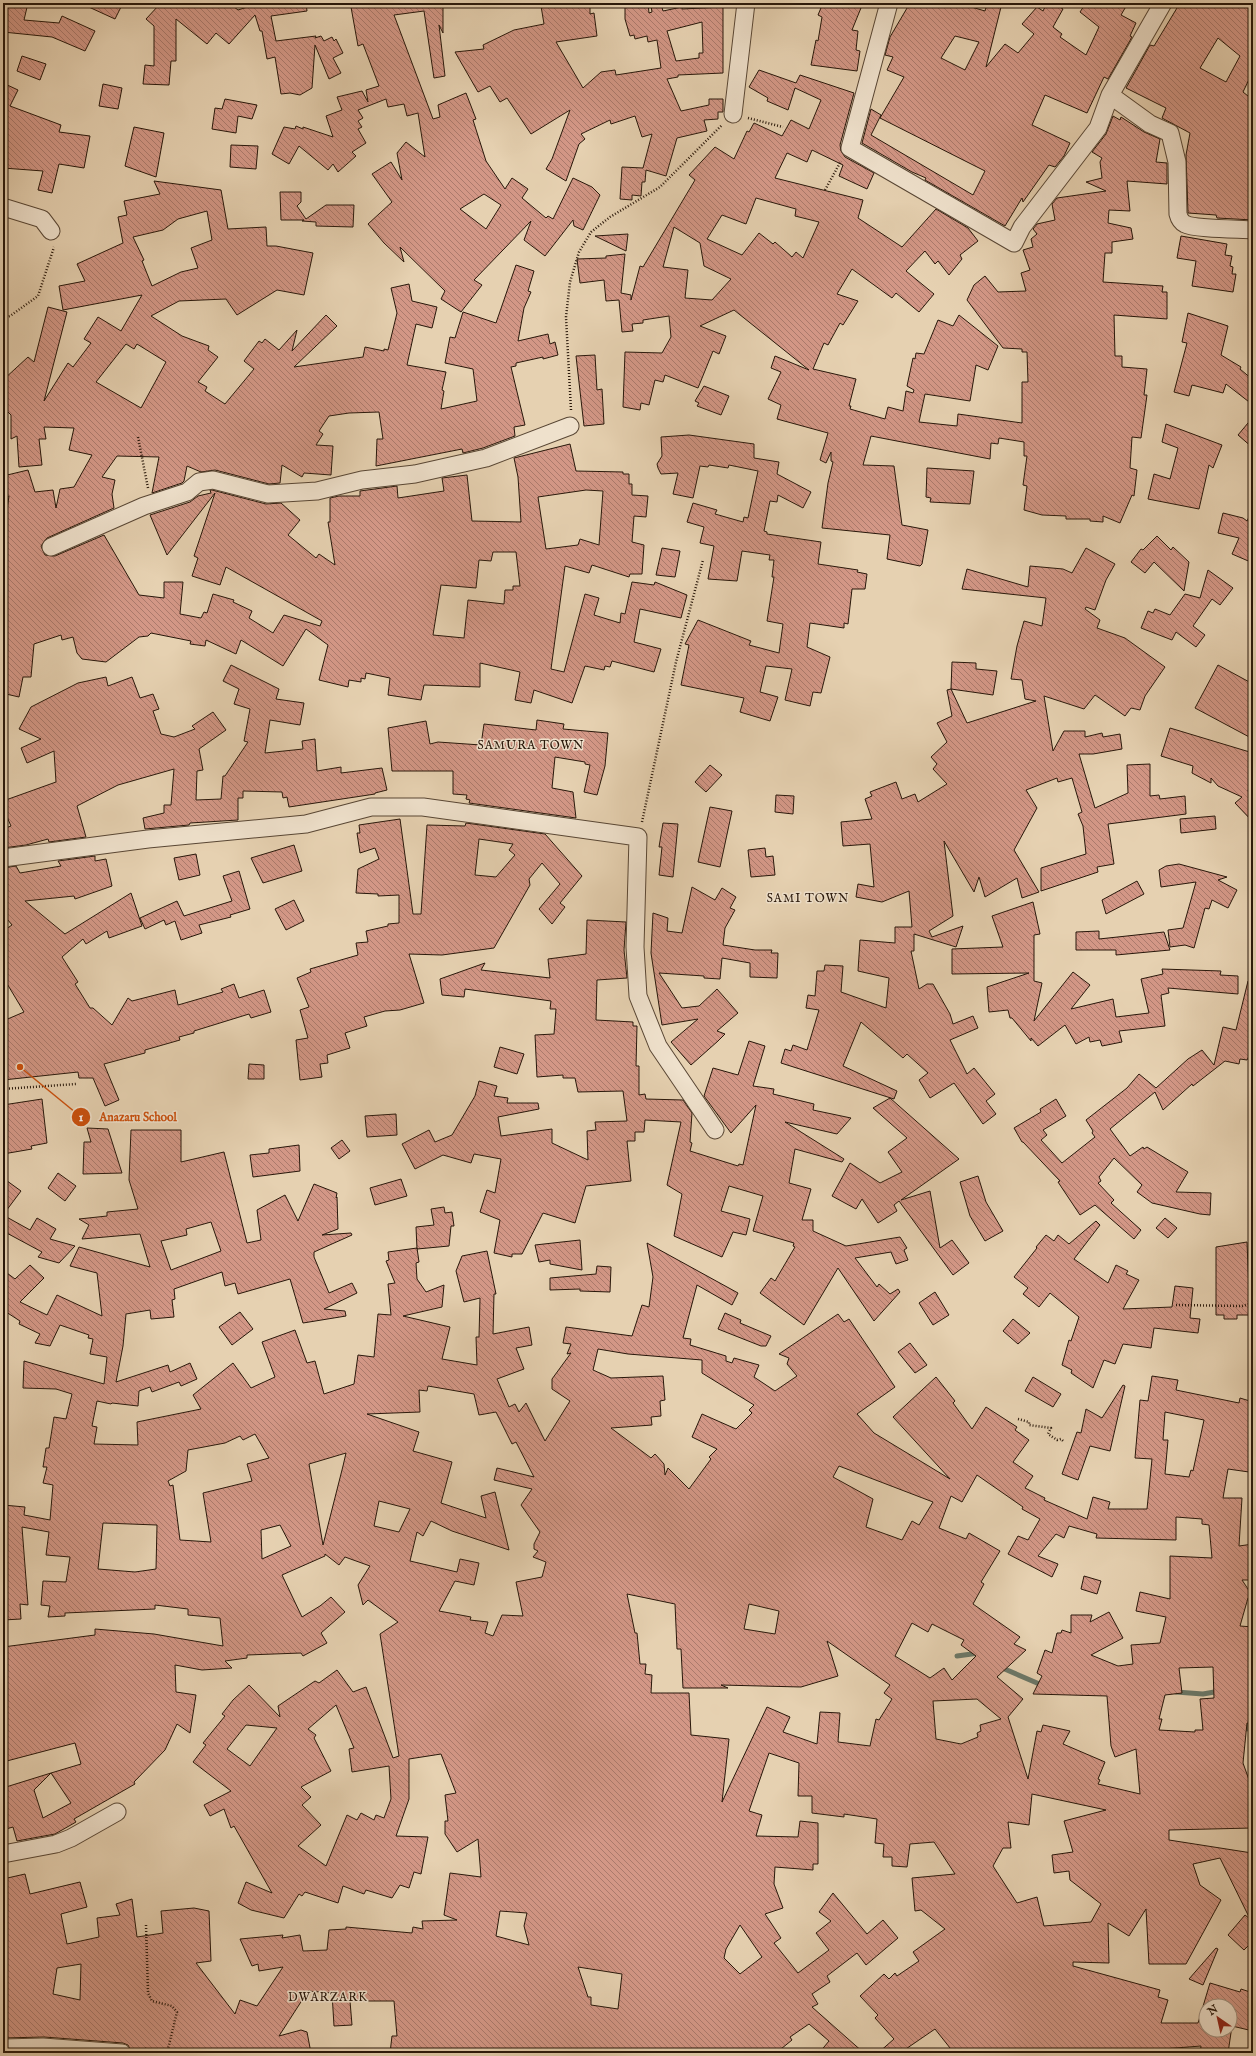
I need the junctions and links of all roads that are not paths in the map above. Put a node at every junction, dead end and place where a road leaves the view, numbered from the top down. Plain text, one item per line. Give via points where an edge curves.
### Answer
1 (746, 3) edge
2 (889, 3) edge
3 (1163, 3) edge
4 (1110, 95) junction
5 (733, 114) road end
6 (3, 207) edge
7 (1253, 230) edge
8 (51, 231) road end
9 (570, 426) road end
10 (51, 547) dead end
11 (3, 858) edge
12 (715, 1130) dead end
13 (117, 1812) dead end
14 (3, 1854) edge
15 (3, 2048) edge
16 (122, 2053) edge

1 - 5 street
2 - 4 street via 850,148 1014,243 1022,227 1098,128
3 - 4 street
4 - 7 street via 1150,124 1170,133 1176,162 1178,214 1181,221 1195,226
6 - 8 street via 42,218
9 - 10 street via 486,458 415,474 362,480 317,490 268,494 213,480 199,482 187,492 144,506
11 - 12 street via 148,839 306,824 371,807 423,807 638,837 635,947 638,996 658,1046
13 - 14 street via 56,1844
15 - 16 street via 43,2047

